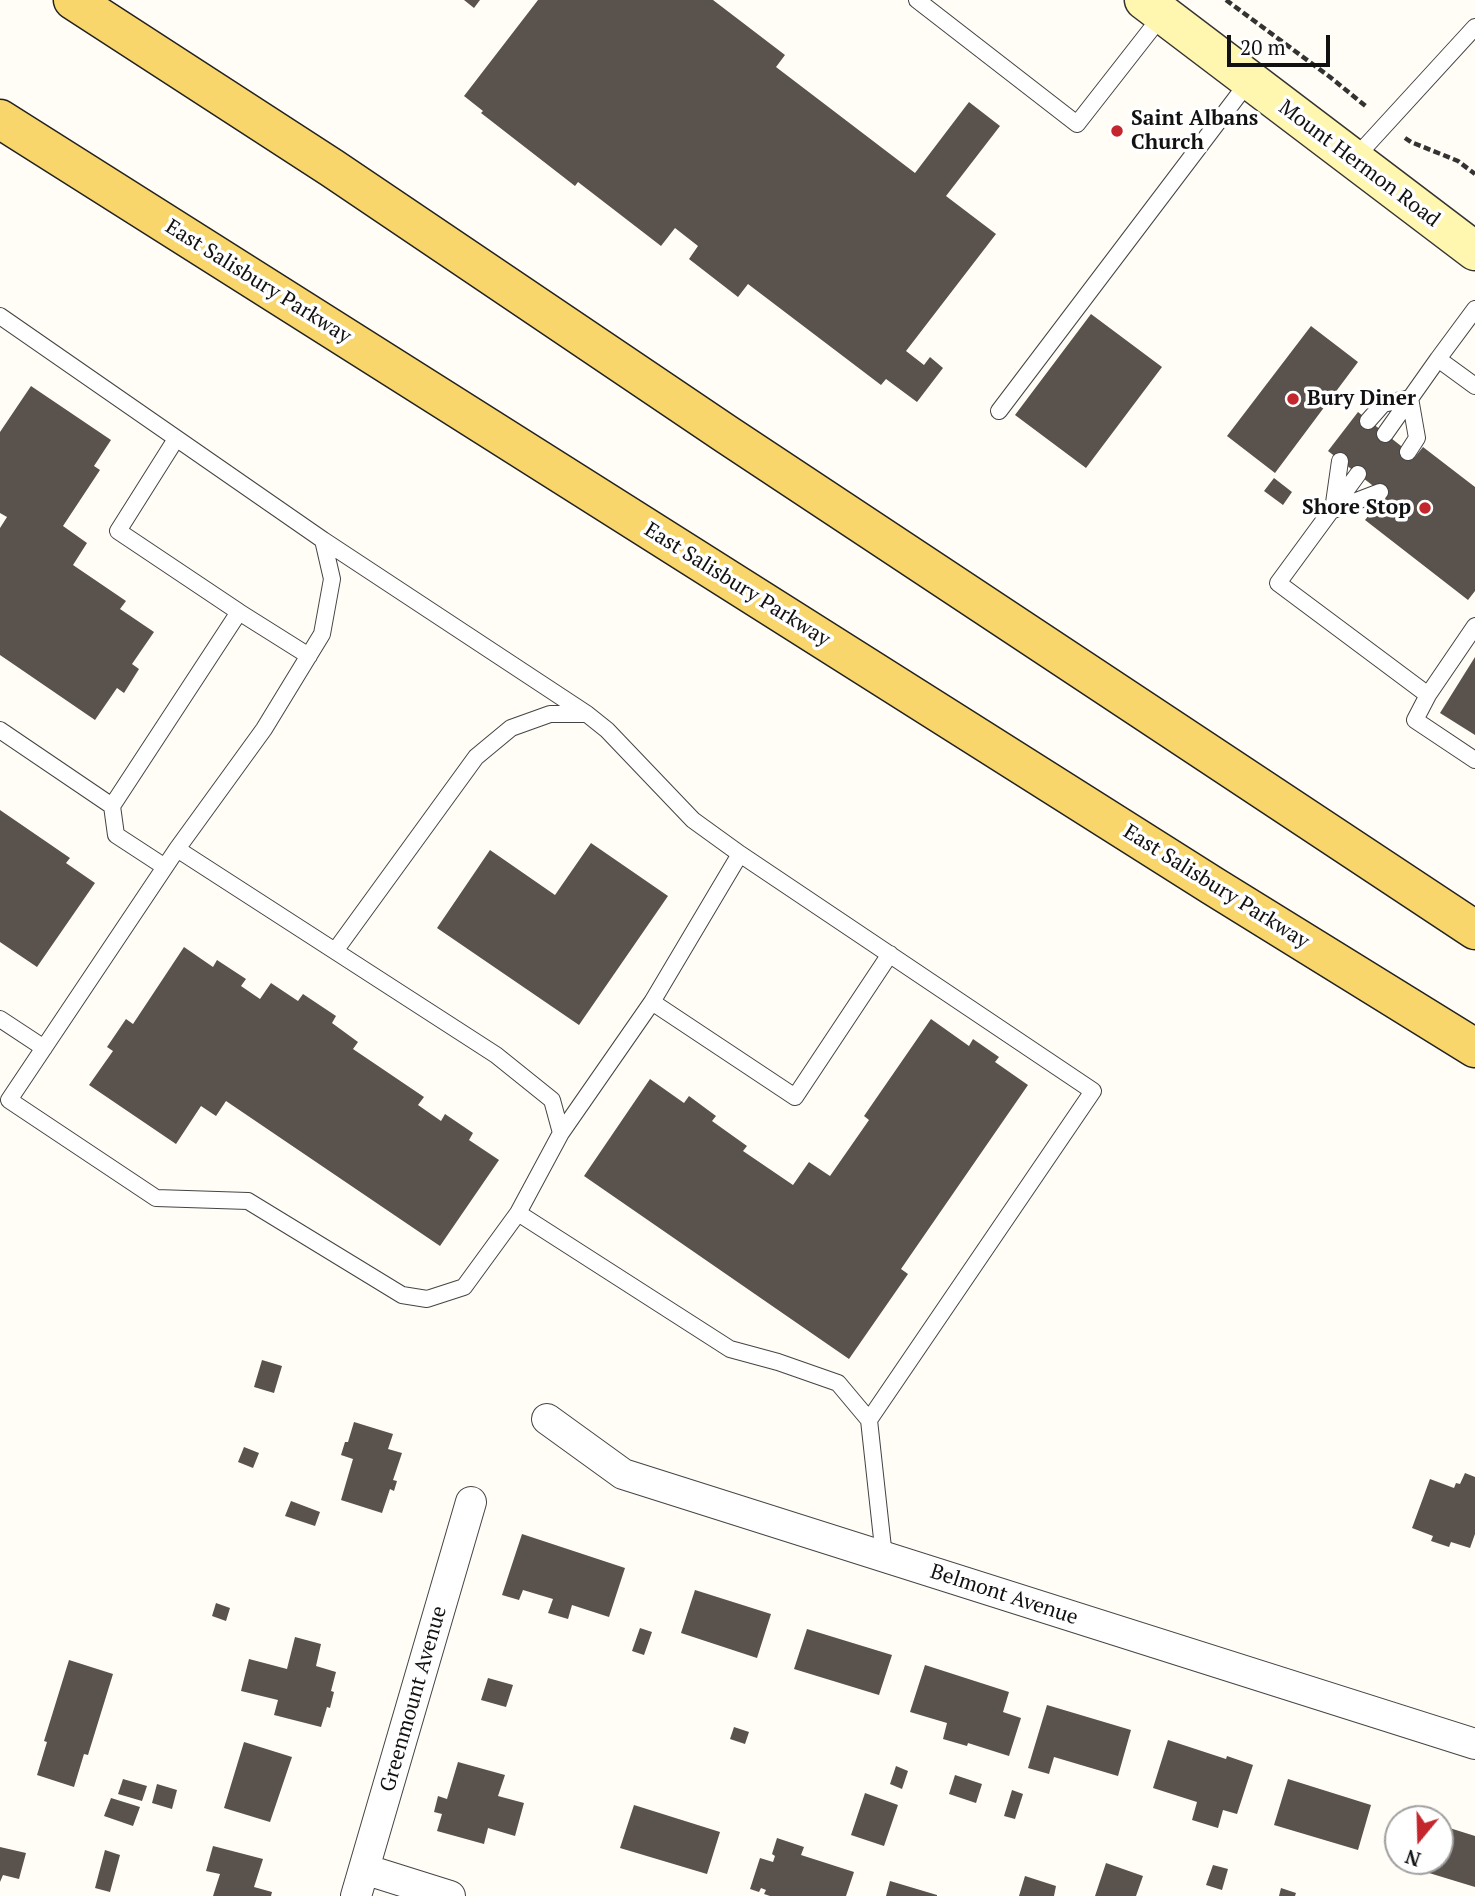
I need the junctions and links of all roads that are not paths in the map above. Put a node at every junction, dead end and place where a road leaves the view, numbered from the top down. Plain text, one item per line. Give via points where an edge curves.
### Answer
1 (73, 0) edge
2 (917, 0) edge
3 (1154, 7) edge
4 (1475, 27) edge
5 (1250, 81) junction
6 (0, 119) edge
7 (1353, 160) junction
8 (1475, 251) edge
9 (1475, 309) edge
10 (0, 316) edge
11 (1438, 359) junction
12 (1475, 386) edge
13 (1410, 398) junction
14 (999, 411) dead end
15 (1368, 421) dead end
16 (1385, 434) dead end
17 (176, 439) junction
18 (1408, 452) dead end
19 (1340, 461) dead end
20 (1358, 474) dead end
21 (1380, 492) dead end
22 (1333, 510) junction
23 (323, 540) junction
24 (239, 612) junction
25 (1475, 626) edge
26 (309, 656) junction
27 (1428, 695) junction
28 (587, 714) junction
29 (0, 730) edge
30 (1475, 760) edge
31 (112, 806) junction
32 (177, 849) junction
33 (740, 854) junction
34 (165, 867) junction
35 (1475, 930) edge
36 (1317, 950) junction
37 (335, 951) junction
38 (891, 954) junction
39 (652, 1002) junction
40 (0, 1018) edge
41 (44, 1048) junction
42 (1475, 1048) edge
43 (1475, 1070) edge
44 (561, 1133) junction
45 (518, 1213) junction
46 (547, 1419) dead end
47 (869, 1420) junction
48 (471, 1502) dead end
49 (884, 1557) junction
50 (1475, 1744) edge
51 (360, 1882) edge
52 (450, 1896) edge

1 - 35 main road
2 - 3 lane via 1077,124
3 - 5 main road, Mount Hermon Road
4 - 7 lane
5 - 7 main road, Mount Hermon Road
5 - 14 lane
6 - 36 main road, East Salisbury Parkway
7 - 8 main road, Mount Hermon Road
9 - 11 lane
10 - 17 lane
11 - 12 lane
11 - 13 lane
13 - 15 lane via 1383,404
13 - 16 lane
13 - 18 lane via 1418,438
17 - 23 lane
17 - 24 lane via 118,531
19 - 22 lane
20 - 22 lane
21 - 22 lane
22 - 27 lane via 1278,583
23 - 26 lane via 332,579 322,634
23 - 28 lane
24 - 26 lane
24 - 31 lane
25 - 27 lane
26 - 32 lane via 264,729
27 - 30 lane via 1415,720
28 - 33 lane via 693,820
28 - 37 lane via 551,714 511,728 476,757
29 - 31 lane
31 - 34 lane via 116,835
32 - 34 lane
32 - 37 lane
33 - 38 lane
33 - 39 lane
34 - 41 lane
36 - 42 main road, East Salisbury Parkway
36 - 43 main road
37 - 44 lane via 496,1055 552,1100
38 - 39 lane via 795,1097
38 - 47 lane via 1093,1091
39 - 44 lane
40 - 41 lane
41 - 45 lane via 9,1100 156,1198 248,1201 402,1295 427,1299 464,1287
44 - 45 lane
45 - 47 lane via 730,1349 838,1383
46 - 49 street, Belmont Avenue via 623,1474
47 - 49 lane
48 - 51 street, Greenmount Avenue
49 - 50 street, Belmont Avenue
51 - 52 street

